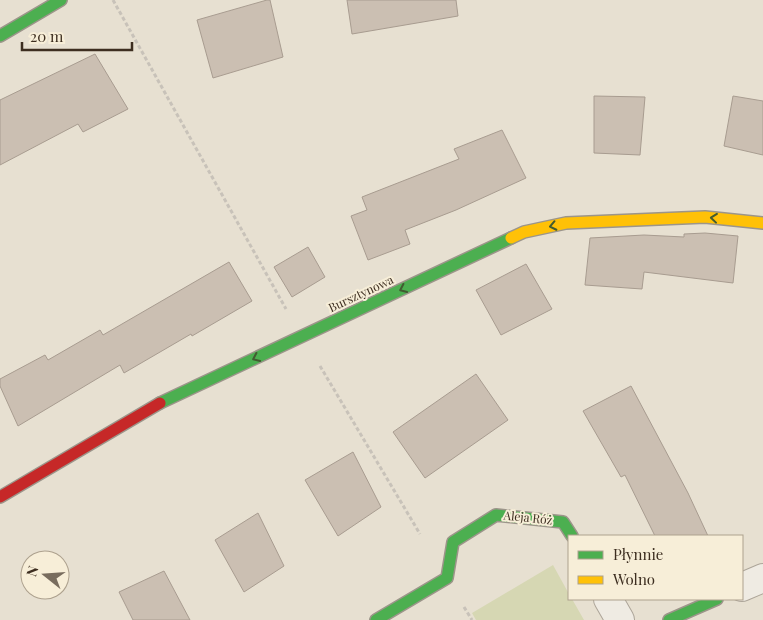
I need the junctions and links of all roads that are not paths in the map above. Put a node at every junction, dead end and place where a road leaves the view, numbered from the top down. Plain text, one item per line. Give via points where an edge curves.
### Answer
1 (62, 0) edge
2 (0, 36) edge
3 (763, 222) edge
4 (0, 498) edge
5 (571, 535) edge
6 (763, 578) edge
7 (743, 588) edge
8 (609, 600) edge
9 (715, 600) edge
10 (376, 620) edge
11 (620, 620) edge
12 (670, 620) edge

1 - 2 street
3 -> 4 street, Bursztynowa via 695,217 566,223 524,232 159,404
5 - 10 street, Aleja Róż via 563,522 496,515 453,542 447,578
6 - 7 street
8 - 11 street
9 - 12 street

